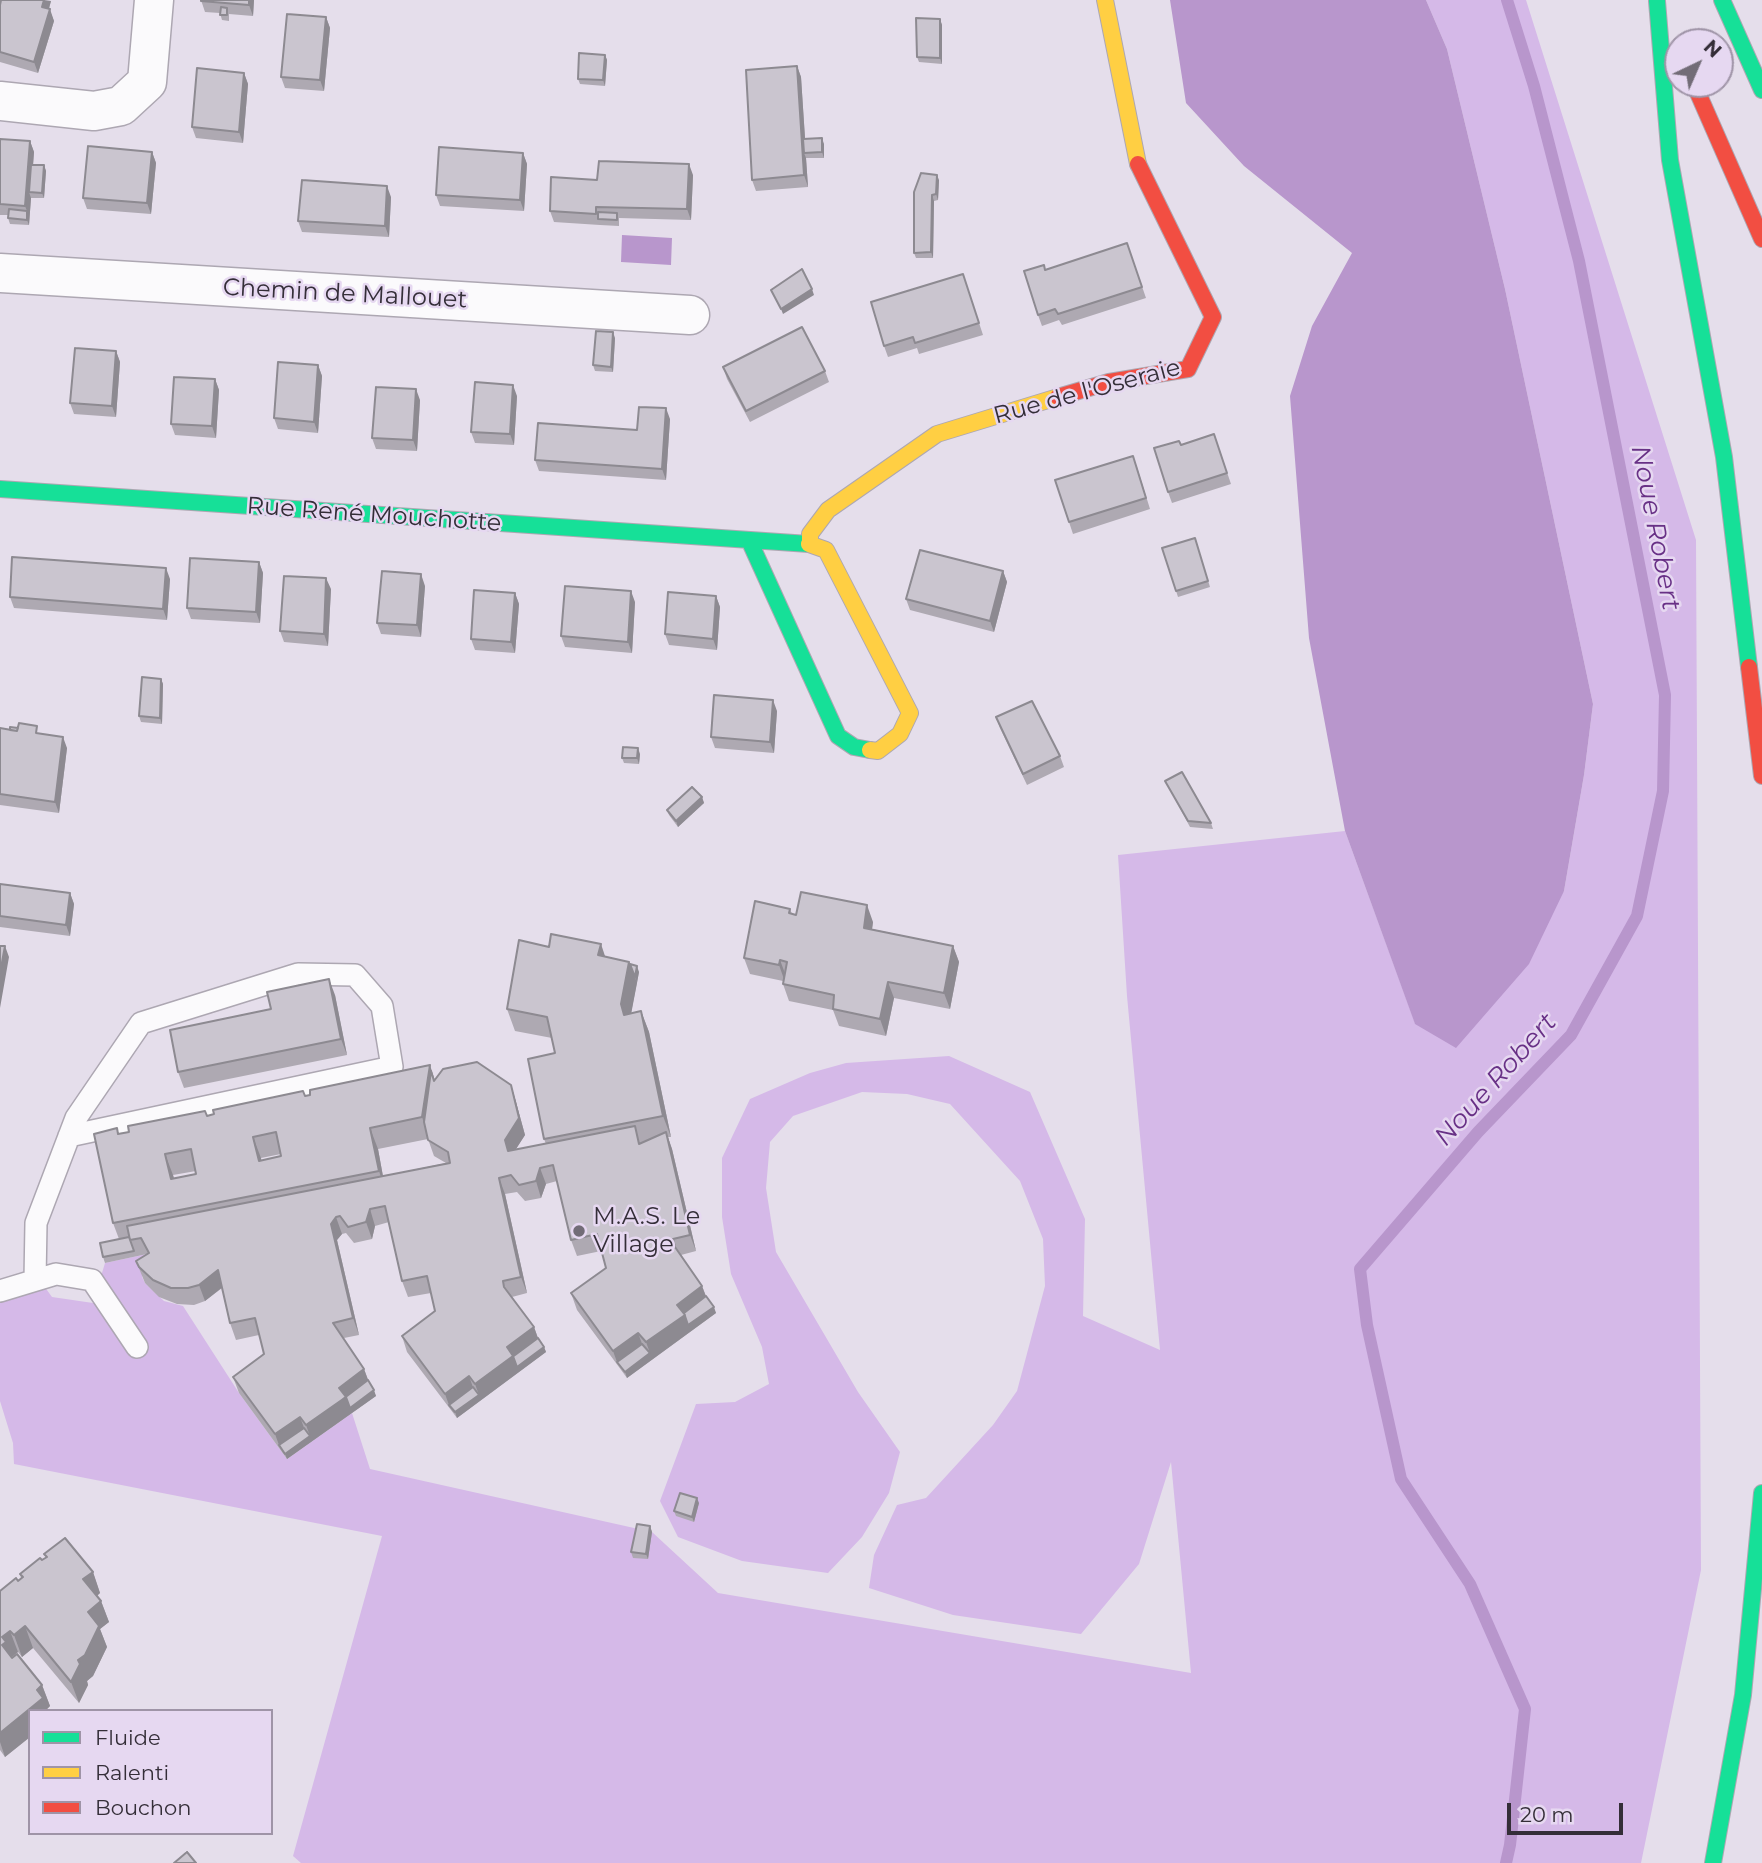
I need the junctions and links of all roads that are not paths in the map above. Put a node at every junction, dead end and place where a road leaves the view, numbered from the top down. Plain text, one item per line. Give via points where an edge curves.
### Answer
1 (154, 0) edge
2 (1105, 0) edge
3 (1722, 0) edge
4 (1657, 1) edge
5 (1669, 28) edge
6 (1762, 90) edge
7 (1699, 98) edge
8 (0, 101) edge
9 (1762, 239) edge
10 (0, 273) edge
11 (690, 315) dead end
12 (0, 489) edge
13 (748, 540) junction
14 (810, 544) junction
15 (1762, 776) edge
16 (69, 1136) junction
17 (35, 1280) junction
18 (0, 1291) edge
19 (137, 1347) dead end
20 (1762, 1493) edge
21 (1713, 1863) edge

1 - 8 street via 147,82 121,106 94,111
2 - 14 main road, Rue de l'Oseraie via 1135,158 1213,317 1188,369 1109,382 937,434 828,510 810,534
3 - 6 main road
4 - 5 main road
4 - 15 main road via 1670,160 1724,457
7 - 9 main road
10 - 11 street, Chemin de Mallouet
12 - 13 main road, Rue René Mouchotte
13 - 14 main road, Rue René Mouchotte
13 - 14 main road via 838,736 854,747 878,751 900,734 910,713 826,550
16 - 16 lane via 76,1118 141,1023 298,974 355,975 382,1006 392,1068
16 - 17 lane via 36,1223
17 - 18 lane
17 - 19 lane via 56,1274 92,1280
20 - 21 main road via 1743,1695

